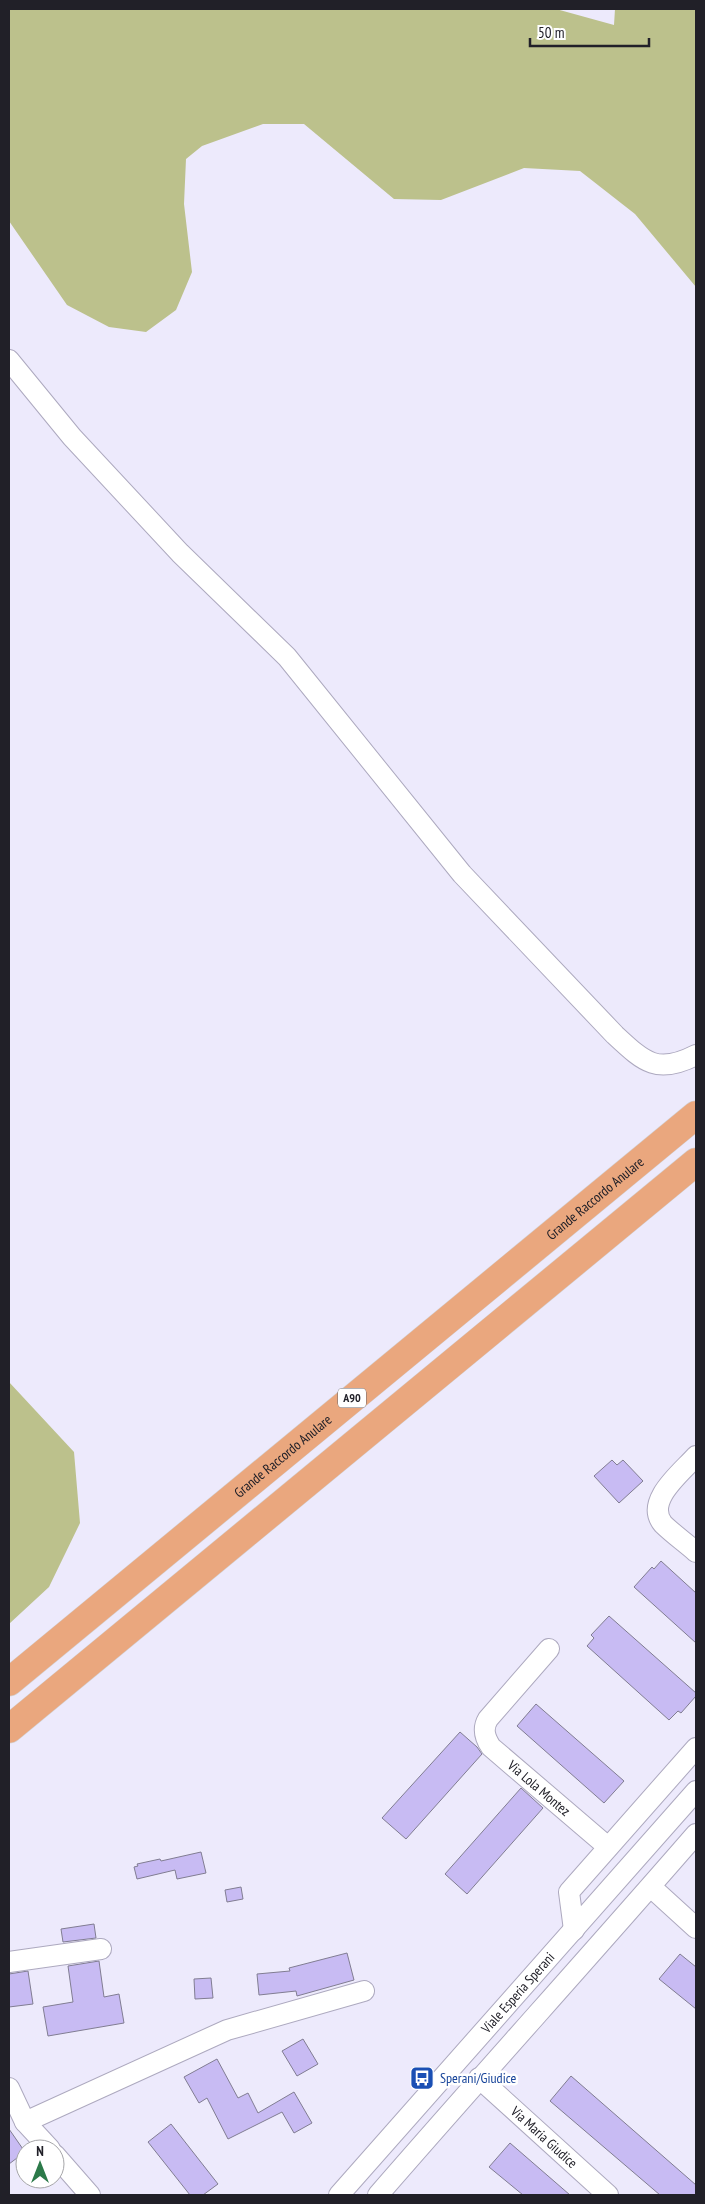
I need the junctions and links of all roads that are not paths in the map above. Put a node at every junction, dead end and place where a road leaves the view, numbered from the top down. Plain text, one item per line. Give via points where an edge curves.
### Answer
1 (9, 360) edge
2 (696, 1055) edge
3 (696, 1115) edge
4 (696, 1162) edge
5 (696, 1456) edge
6 (696, 1552) edge
7 (549, 1649) dead end
8 (9, 1682) edge
9 (9, 1728) edge
10 (696, 1748) edge
11 (696, 1791) edge
12 (696, 1834) edge
13 (608, 1847) junction
14 (651, 1887) junction
15 (616, 1928) junction
16 (696, 1928) edge
17 (574, 1930) junction
18 (101, 1949) dead end
19 (9, 1962) edge
20 (364, 1991) dead end
21 (506, 2007) junction
22 (506, 2047) junction
23 (480, 2078) junction
24 (9, 2088) edge
25 (25, 2122) junction
26 (427, 2138) junction
27 (41, 2139) edge
28 (388, 2140) junction
29 (65, 2166) edge
30 (90, 2195) edge
31 (339, 2195) edge
32 (378, 2195) edge
33 (608, 2195) edge

1 - 2 street via 72,437 160,532 287,657 462,874 615,1035 634,1053 655,1065 674,1064
3 - 8 highway, Grande Raccordo Anulare / A90
4 - 9 highway, A90
5 - 6 street via 658,1500 658,1515 665,1526
7 - 13 street, Via Lola Montez via 488,1719 485,1737 491,1748
10 - 13 street
11 - 17 street, Viale Esperia Sperani
12 - 14 street, Viale Esperia Sperani
13 - 17 street via 569,1892
14 - 15 street, Viale Esperia Sperani
14 - 16 street
15 - 17 street
15 - 22 street, Viale Esperia Sperani
17 - 21 street, Viale Esperia Sperani
18 - 19 street
20 - 25 street via 227,2030
21 - 22 street
21 - 28 street, Viale Esperia Sperani
22 - 23 street, Viale Esperia Sperani
23 - 26 street, Viale Esperia Sperani
23 - 33 street, Via Maria Giudice
24 - 25 street
25 - 27 street
26 - 28 street
26 - 32 street, Viale Esperia Sperani
28 - 31 street, Viale Esperia Sperani
29 - 30 street

